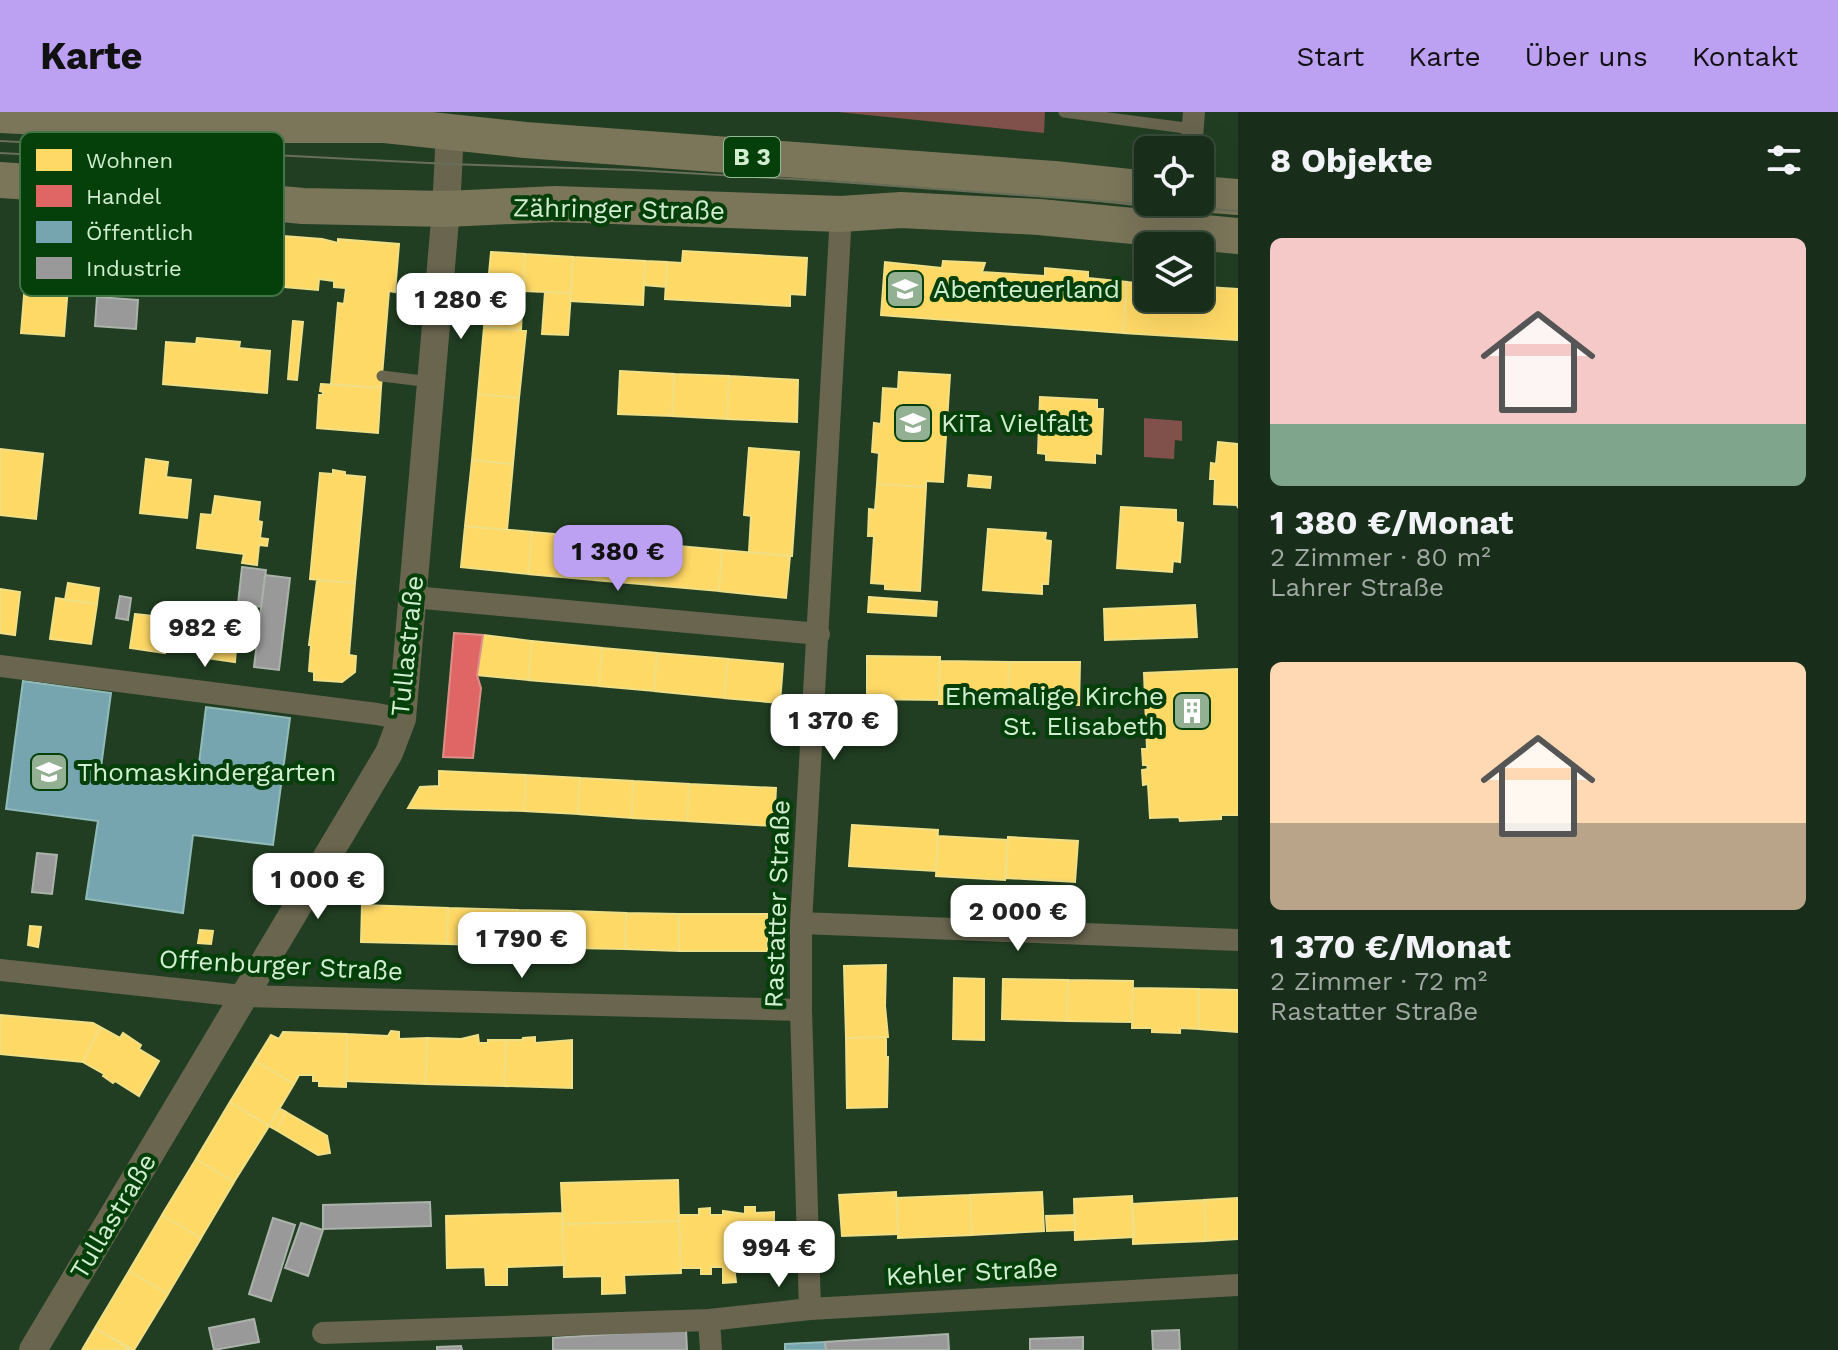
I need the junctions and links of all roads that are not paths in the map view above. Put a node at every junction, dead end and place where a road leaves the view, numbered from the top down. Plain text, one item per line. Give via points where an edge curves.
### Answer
1 (1064, 112) edge
2 (0, 115) edge
3 (44, 115) edge
4 (450, 122) edge
5 (1193, 130) edge
6 (0, 180) edge
7 (20, 181) edge
8 (1134, 188) edge
9 (1214, 195) edge
10 (1238, 197) edge
11 (284, 204) edge
12 (446, 209) junction
13 (841, 214) junction
14 (1238, 236) edge
15 (382, 376) dead end
16 (431, 382) junction
17 (413, 597) junction
18 (819, 634) junction
19 (0, 666) edge
20 (402, 719) junction
21 (801, 923) junction
22 (1238, 940) edge
23 (0, 970) edge
24 (242, 996) junction
25 (801, 1010) junction
26 (1238, 1285) edge
27 (810, 1309) junction
28 (709, 1320) junction
29 (323, 1333) dead end
30 (33, 1350) edge
31 (711, 1350) edge

1 - 5 lane
2 - 3 main road, B 3
3 - 4 main road, B 3 via 199,125
4 - 8 main road, B 3
4 - 12 street, Tullastraße
6 - 7 main road, Zähringer Straße
9 - 10 main road
11 - 12 main road, Zähringer Straße
12 - 13 main road, Zähringer Straße via 555,204
12 - 16 street, Tullastraße
13 - 14 main road, Zähringer Straße via 901,210 1039,217
13 - 18 street, Rastatter Straße
15 - 16 lane
16 - 17 street, Tullastraße
17 - 18 street
17 - 20 street, Tullastraße
18 - 21 street, Rastatter Straße
19 - 20 street
20 - 24 street, Tullastraße via 389,753
21 - 22 street
21 - 25 street, Rastatter Straße
23 - 24 street, Offenburger Straße
24 - 25 street, Offenburger Straße
24 - 30 street, Tullastraße
25 - 27 street, Rastatter Straße
26 - 27 street, Kehler Straße
27 - 28 street, Kehler Straße
28 - 29 street, Kehler Straße
28 - 31 street

